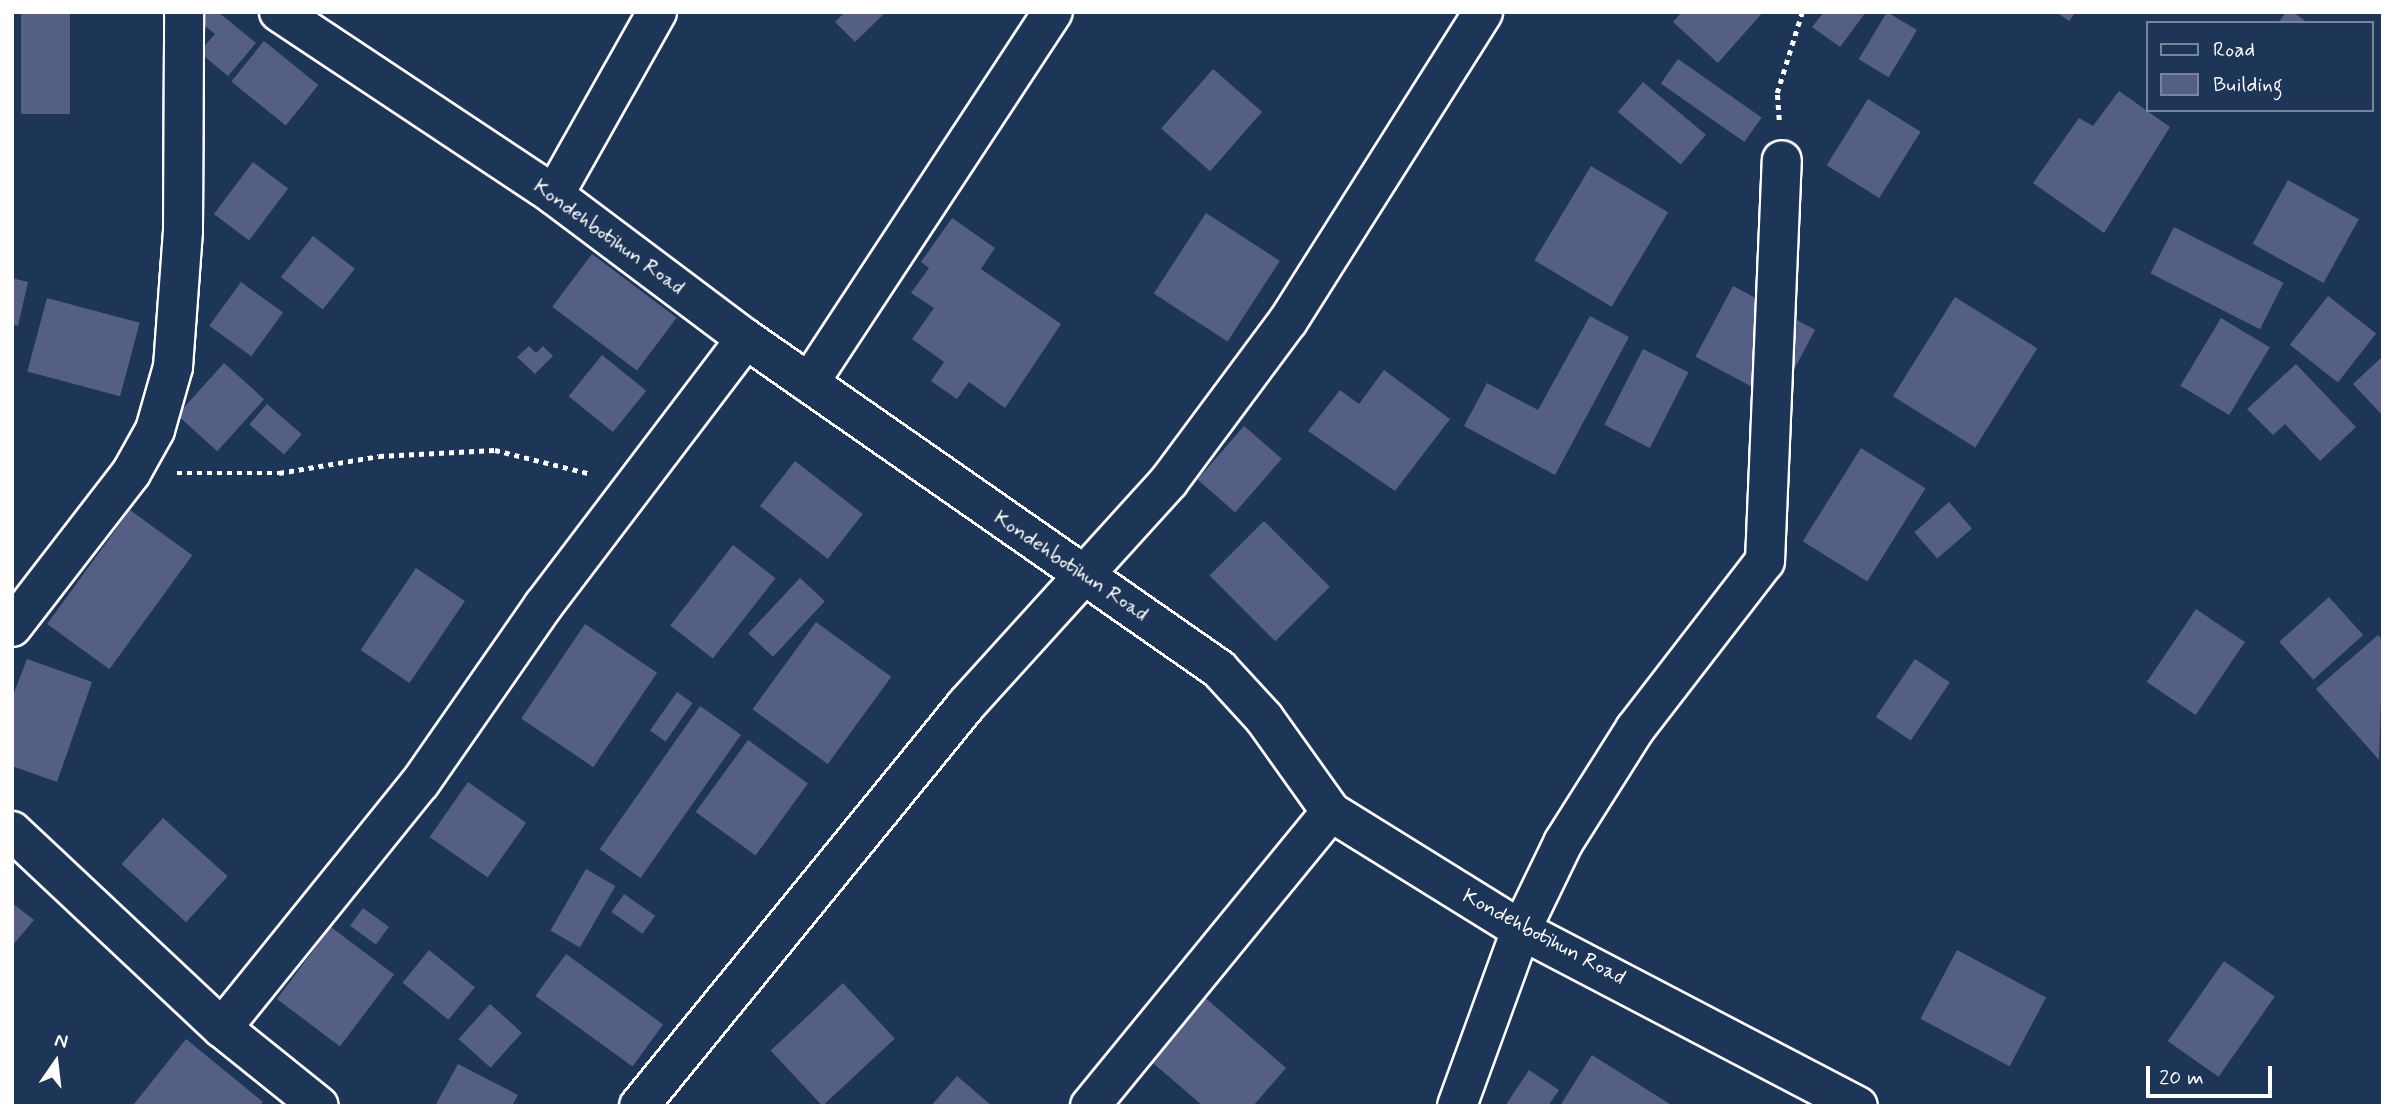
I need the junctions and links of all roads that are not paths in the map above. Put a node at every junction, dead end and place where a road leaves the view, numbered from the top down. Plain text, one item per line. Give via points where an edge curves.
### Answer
1 (184, 12) edge
2 (279, 12) edge
3 (657, 12) edge
4 (1053, 12) edge
5 (1483, 12) edge
6 (1782, 160) road end
7 (554, 195) junction
8 (746, 339) junction
9 (809, 383) junction
10 (1084, 578) junction
11 (12, 627) edge
12 (1331, 812) junction
13 (12, 831) edge
14 (1521, 930) junction
15 (222, 1028) junction
16 (319, 1106) edge
17 (639, 1106) edge
18 (1090, 1106) edge
19 (1457, 1106) edge
20 (1858, 1106) edge

1 - 11 street via 183,230 173,367 155,430 131,473
2 - 7 street, Kondehbotihun Road
3 - 7 street
4 - 9 street
5 - 10 street via 1288,321 1169,481
6 - 14 street via 1765,561 1634,729 1563,843
7 - 8 street, Kondehbotihun Road
8 - 9 street, Kondehbotihun Road
8 - 15 street via 329,902
9 - 10 street, Kondehbotihun Road
10 - 12 street, Kondehbotihun Road via 1219,669 1264,718
10 - 17 street via 886,800
12 - 14 street, Kondehbotihun Road
12 - 18 street
13 - 15 street
14 - 19 street
14 - 20 street, Kondehbotihun Road
15 - 16 street

